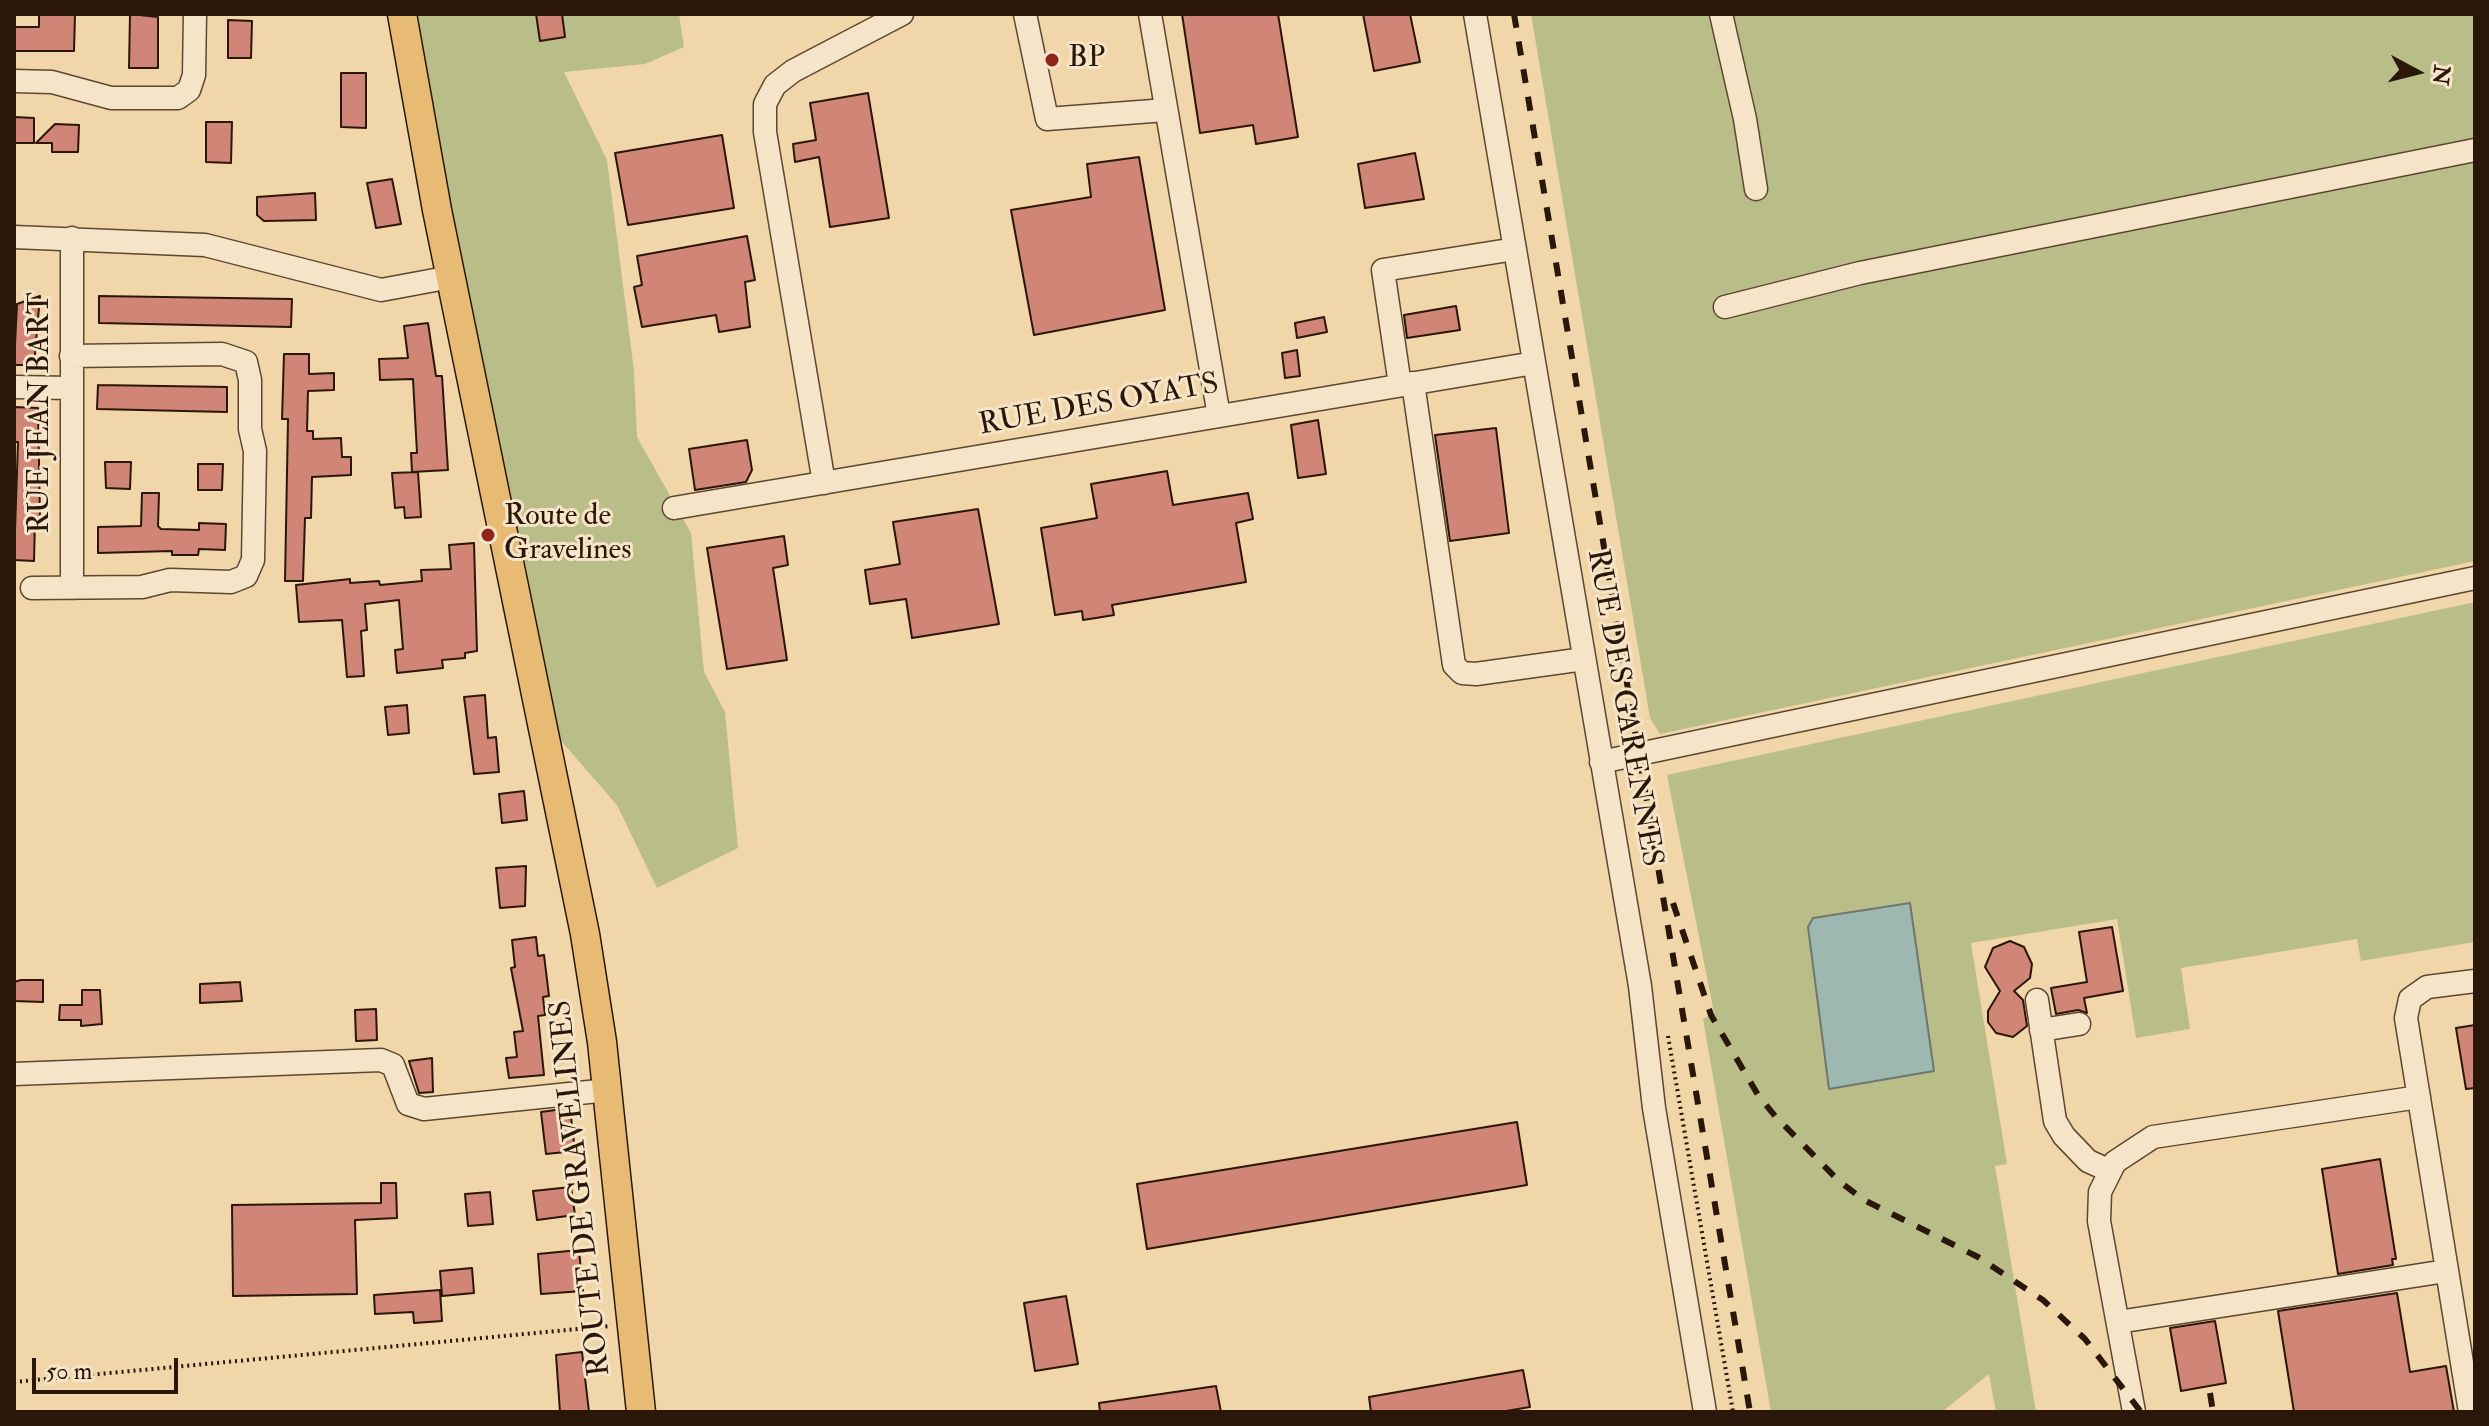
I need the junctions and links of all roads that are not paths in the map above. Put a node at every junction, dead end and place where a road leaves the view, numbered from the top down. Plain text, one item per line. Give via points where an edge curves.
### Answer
1 (195, 14) edge
2 (402, 14) edge
3 (902, 14) edge
4 (1025, 14) edge
5 (1150, 14) edge
6 (1475, 14) edge
7 (1721, 14) edge
8 (14, 81) edge
9 (1166, 110) junction
10 (2475, 150) edge
11 (1756, 189) dead end
12 (14, 237) edge
13 (72, 238) junction
14 (1515, 249) junction
15 (451, 277) junction
16 (1725, 307) dead end
17 (71, 356) junction
18 (1534, 363) junction
19 (1407, 384) junction
20 (14, 387) edge
21 (70, 388) junction
22 (1219, 416) junction
23 (824, 483) junction
24 (674, 508) dead end
25 (2475, 578) edge
26 (32, 588) dead end
27 (72, 588) junction
28 (1584, 659) junction
29 (1601, 762) junction
30 (2475, 981) edge
31 (2037, 1000) dead end
32 (2079, 1024) dead end
33 (2041, 1030) junction
34 (14, 1074) edge
35 (608, 1090) junction
36 (2419, 1097) junction
37 (2108, 1170) junction
38 (2446, 1271) junction
39 (2118, 1322) junction
40 (641, 1412) edge
41 (1705, 1412) edge
42 (2134, 1412) edge
43 (2470, 1412) edge

1 - 8 street via 194,75 189,90 178,98 111,98 52,82
2 - 15 main road, ROUTE DE GRAVELINES
3 - 23 street via 793,71 775,85 765,104 765,132
4 - 9 street via 1047,119
5 - 9 street
6 - 14 street, RUE DES GARENNES
7 - 11 street
9 - 22 street
10 - 16 street via 1860,273
12 - 13 street
13 - 15 street via 215,246 381,290
13 - 17 street, RUE JEAN BART
14 - 18 street, RUE DES GARENNES
14 - 19 street via 1383,270
15 - 35 main road, ROUTE DE GRAVELINES via 579,904
17 - 21 street, RUE JEAN BART
17 - 27 street via 222,354 242,359 250,372 256,459 254,553 242,579
18 - 19 street, RUE DES OYATS
18 - 28 street, RUE DES GARENNES
19 - 22 street, RUE DES OYATS
19 - 28 street via 1454,665 1462,673 1476,674
20 - 21 street
21 - 27 street, RUE JEAN BART
22 - 23 street, RUE DES OYATS
23 - 24 street, RUE DES OYATS
25 - 29 street
26 - 27 street
28 - 29 street, RUE DES GARENNES
29 - 41 street, RUE DES GARENNES
30 - 36 street via 2427,987 2410,999 2406,1018
31 - 33 street
32 - 33 street
33 - 37 street via 2055,1121 2088,1161
34 - 35 street via 381,1060 397,1071 408,1104 424,1109
35 - 40 main road, ROUTE DE GRAVELINES
36 - 37 street via 2153,1137
36 - 38 street
37 - 39 street via 2100,1192 2099,1221
38 - 39 street
38 - 43 street
39 - 42 street

